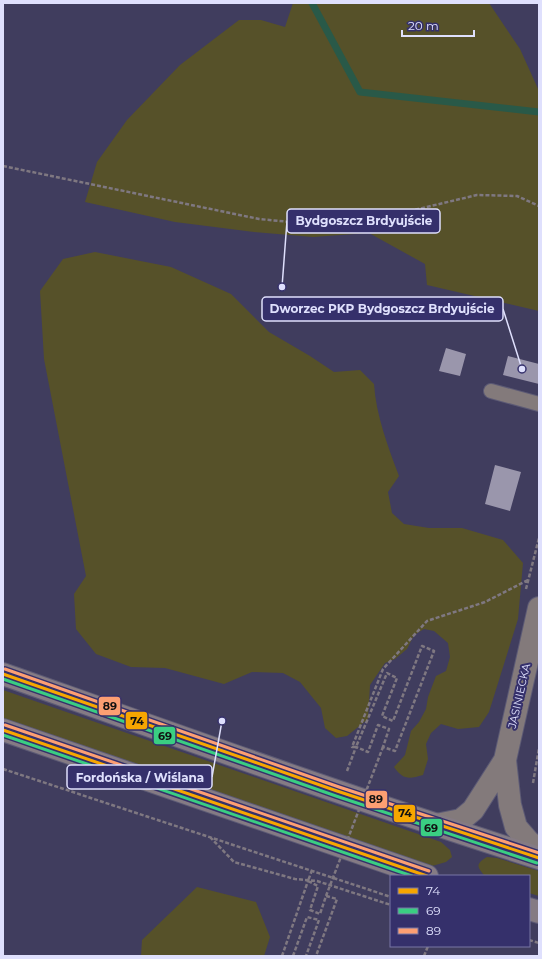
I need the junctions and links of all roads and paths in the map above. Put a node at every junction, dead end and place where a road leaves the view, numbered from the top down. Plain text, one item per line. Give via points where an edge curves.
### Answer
1 (3, 166) edge
2 (539, 206) edge
3 (491, 391) dead end
4 (539, 404) edge
5 (528, 580) dead end
6 (539, 608) edge
7 (3, 674) edge
8 (3, 730) edge
9 (356, 747) junction
10 (383, 747) junction
11 (539, 748) edge
12 (505, 760) junction
13 (3, 769) edge
14 (346, 773) dead end
15 (532, 788) dead end
16 (436, 825) junction
17 (210, 837) junction
18 (539, 849) edge
19 (539, 858) edge
20 (312, 870) junction
21 (424, 875) edge
22 (308, 881) junction
23 (326, 896) junction
24 (390, 897) edge
25 (390, 905) edge
26 (282, 956) edge
27 (293, 956) edge
28 (306, 956) edge
29 (316, 956) edge

1 - 2 path via 259,219 343,228 477,195 517,196
3 - 4 lane
5 - 9 path via 485,602 427,621 383,669 352,747
6 - 12 street, JASINIECKA
7 - 16 main road
8 - 21 main road
9 - 10 path via 368,752 378,725 390,729
9 - 10 path via 387,673 397,678 382,716 393,721 422,646 434,651 395,751
9 - 14 path
10 - 23 path, bridge
11 - 15 path
12 - 16 street, JASINIECKA via 473,810 461,820
12 - 18 street, JASINIECKA via 510,805 516,827
13 - 17 path
16 - 19 main road
17 - 20 path
17 - 25 path via 234,862 295,879 317,881
20 - 22 path
20 - 24 path
22 - 23 path via 318,886 310,910 320,914
22 - 26 path
23 - 29 path via 337,899
27 - 28 path via 307,916 319,920

